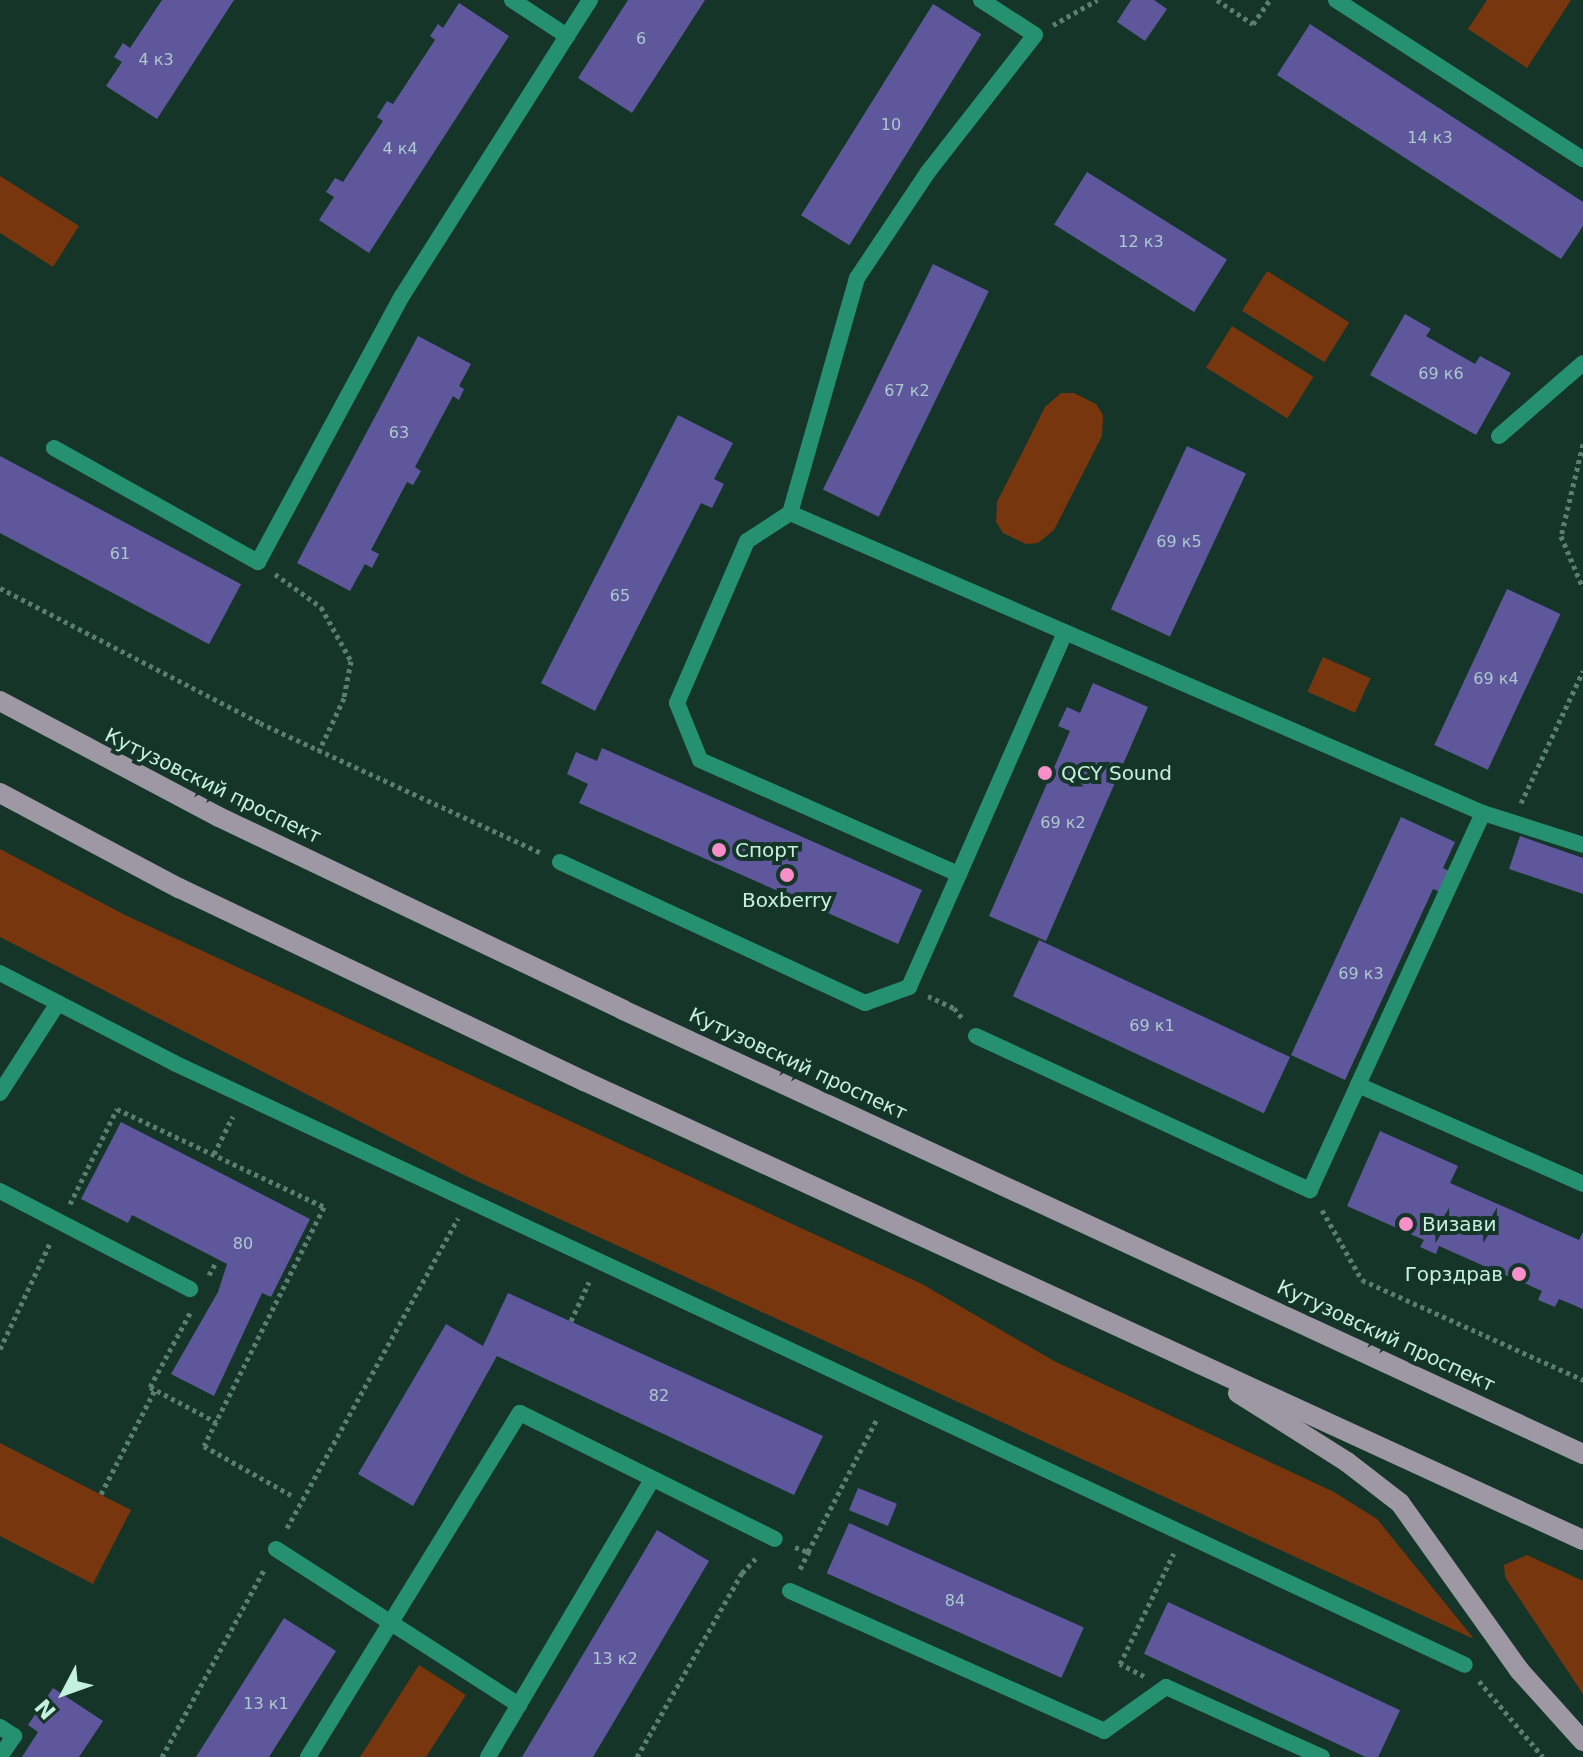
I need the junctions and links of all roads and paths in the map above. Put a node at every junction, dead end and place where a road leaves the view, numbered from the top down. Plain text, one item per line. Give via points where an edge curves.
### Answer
1 (512, 0) edge
2 (590, 0) edge
3 (981, 0) edge
4 (1097, 0) edge
5 (1217, 0) edge
6 (1270, 0) edge
7 (1336, 0) edge
8 (1035, 35) junction
9 (567, 36) junction
10 (1583, 159) edge
11 (1583, 363) edge
12 (1499, 436) dead end
13 (1583, 444) edge
14 (54, 448) dead end
15 (790, 513) junction
16 (258, 562) junction
17 (0, 588) edge
18 (1583, 588) edge
19 (1064, 635) junction
20 (1583, 671) edge
21 (0, 701) edge
22 (319, 751) junction
23 (0, 793) edge
24 (1483, 813) junction
25 (1512, 823) junction
26 (1583, 845) edge
27 (560, 862) joint
28 (959, 874) junction
29 (0, 973) edge
30 (909, 987) junction
31 (58, 1003) junction
32 (976, 1036) joint
33 (1358, 1085) junction
34 (0, 1093) edge
35 (1583, 1184) edge
36 (1310, 1190) junction
37 (0, 1191) edge
38 (467, 1200) junction
39 (598, 1261) junction
40 (215, 1264) dead end
41 (208, 1278) dead end
42 (192, 1297) joint
43 (571, 1321) dead end
44 (1173, 1352) junction
45 (1583, 1380) edge
46 (155, 1390) junction
47 (888, 1396) junction
48 (216, 1422) dead end
49 (1583, 1454) edge
50 (652, 1480) junction
51 (101, 1494) dead end
52 (1183, 1534) junction
53 (775, 1539) junction
54 (1583, 1540) edge
55 (276, 1549) junction
56 (790, 1591) dead end
57 (393, 1623) junction
58 (1465, 1665) joint
59 (1174, 1690) junction
60 (519, 1705) junction
61 (0, 1727) edge
62 (1583, 1741) edge
63 (0, 1757) edge
64 (162, 1757) edge
65 (308, 1757) edge
66 (488, 1757) edge
67 (637, 1757) edge
68 (1322, 1757) edge
69 (1543, 1757) edge

1 - 9 lane
2 - 9 lane
3 - 8 lane
4 - 8 path
5 - 6 path via 1253,24
7 - 10 lane
8 - 15 lane via 928,172 857,278
9 - 16 lane via 402,296
11 - 12 lane
13 - 18 path via 1561,536
14 - 16 lane
15 - 19 lane
15 - 28 lane via 747,541 677,703 700,760
16 - 22 path via 321,607 351,661 344,698
17 - 22 path
19 - 24 lane
19 - 28 lane
20 - 25 path
21 - 49 main road, Кутузовский проспект via 219,817 623,1010
22 - 27 path
23 - 44 main road via 179,888
24 - 25 lane
24 - 33 lane
25 - 26 lane
27 - 30 lane via 865,1003
28 - 30 lane
29 - 31 lane
30 - 32 path via 954,1008
31 - 34 lane
31 - 38 lane
32 - 36 lane
33 - 35 lane
33 - 36 lane
36 - 45 path via 1362,1280
37 - 42 lane
38 - 39 lane
38 - 55 path
39 - 43 path
39 - 47 lane
40 - 41 path
42 - 46 path via 150,1387
44 - 54 main road
44 - 62 main road via 1347,1462 1400,1503 1519,1670
46 - 48 path
46 - 51 path
47 - 52 lane
47 - 53 path via 808,1552
50 - 53 lane
50 - 57 lane via 520,1413
50 - 60 lane
52 - 58 lane
52 - 59 path via 1120,1664
53 - 67 path via 742,1573
55 - 57 lane
55 - 64 path
56 - 59 lane via 1104,1731 1166,1687
57 - 60 lane
57 - 65 lane
58 - 69 path
59 - 68 lane
60 - 66 lane
61 - 63 lane via 14,1736

